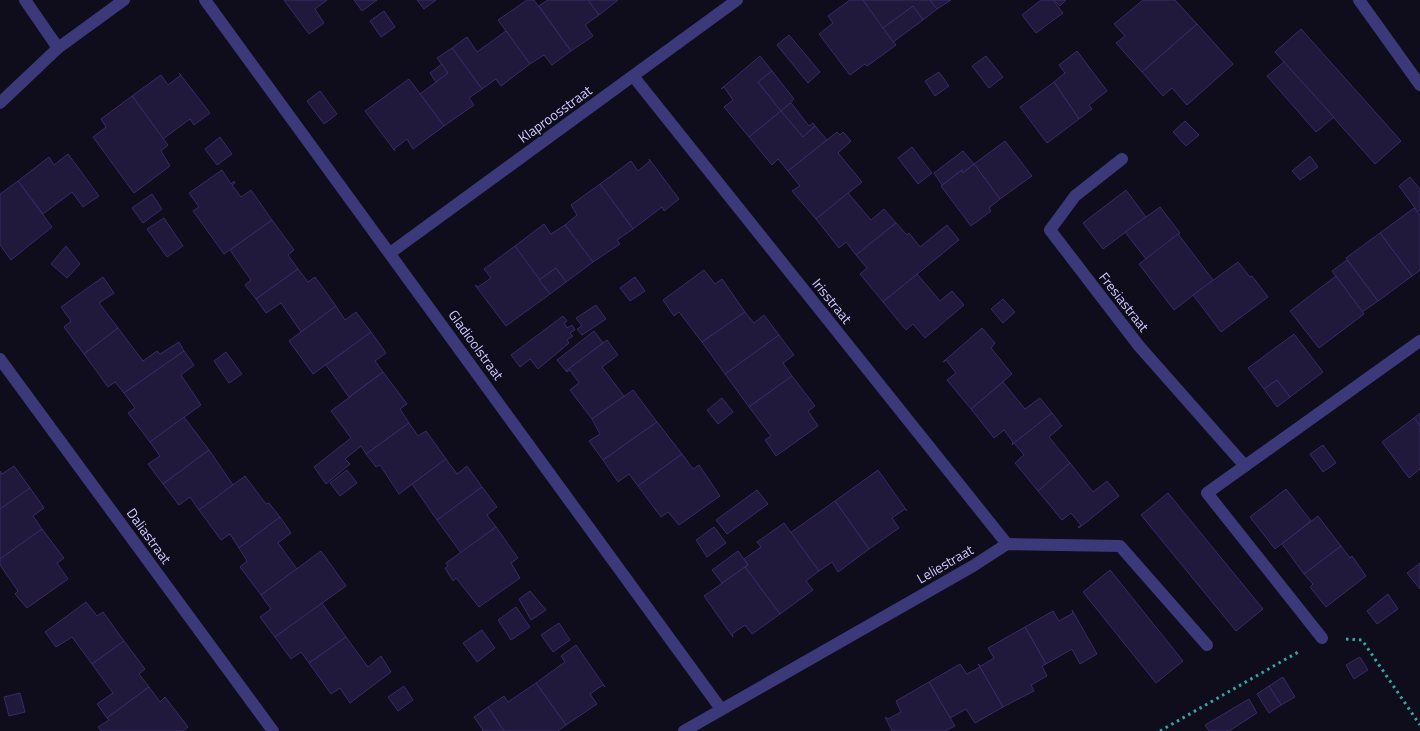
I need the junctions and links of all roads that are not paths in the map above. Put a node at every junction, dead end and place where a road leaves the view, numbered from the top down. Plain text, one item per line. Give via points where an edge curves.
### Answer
1 (25, 0) edge
2 (124, 0) edge
3 (205, 0) edge
4 (737, 0) edge
5 (1359, 0) edge
6 (58, 48) junction
7 (634, 76) junction
8 (1420, 85) edge
9 (0, 102) edge
10 (1122, 158) dead end
11 (390, 253) junction
12 (1420, 342) edge
13 (0, 359) edge
14 (1244, 466) junction
15 (1007, 544) junction
16 (1322, 638) road end
17 (1207, 645) dead end
18 (721, 709) junction
19 (273, 731) edge
20 (684, 731) edge

1 - 6 street
2 - 6 street
3 - 11 street, Gladioolstraat
4 - 7 street, Klaproosstraat
5 - 8 street
6 - 9 street
7 - 11 street, Klaproosstraat
7 - 15 street, Irisstraat
10 - 14 street, Fresiastraat via 1075,196 1050,230 1139,346
11 - 18 street, Gladioolstraat
12 - 14 street
13 - 19 street, Daliastraat
14 - 16 street via 1207,493
15 - 17 street via 1120,546
15 - 18 street, Leliestraat
18 - 20 street, Leliestraat

